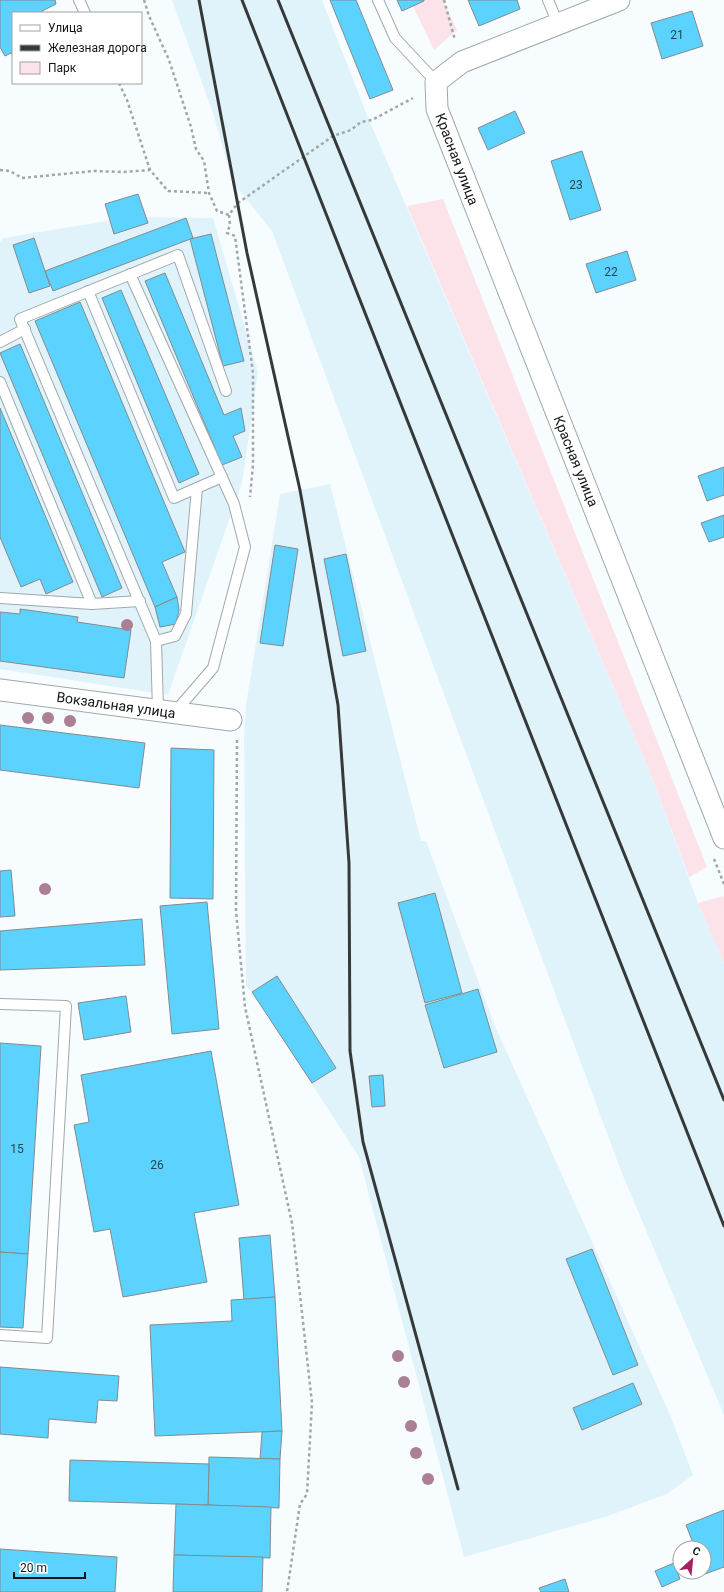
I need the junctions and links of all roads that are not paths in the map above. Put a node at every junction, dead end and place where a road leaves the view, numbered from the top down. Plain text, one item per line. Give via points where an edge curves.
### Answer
1 (79, 0) edge
2 (378, 0) edge
3 (548, 0) edge
4 (619, 0) edge
5 (85, 12) edge
6 (558, 24) junction
7 (436, 82) junction
8 (130, 274) junction
9 (88, 291) junction
10 (25, 329) junction
11 (0, 342) edge
12 (0, 382) edge
13 (226, 391) dead end
14 (222, 477) junction
15 (197, 488) junction
16 (0, 598) edge
17 (140, 601) junction
18 (92, 604) junction
19 (156, 641) junction
20 (0, 690) edge
21 (166, 712) junction
22 (231, 720) road end
23 (724, 838) edge
24 (0, 1004) edge
25 (0, 1335) edge

1 - 5 lane
2 - 7 lane via 395,38
3 - 6 lane
4 - 6 street
6 - 7 street via 462,62
7 - 23 street, Красная улица via 437,109
8 - 9 lane
8 - 13 lane via 178,255
8 - 14 lane
9 - 10 lane via 20,319
9 - 15 lane via 174,498
10 - 11 lane
10 - 17 lane
12 - 18 lane
14 - 15 lane
14 - 21 lane via 234,504 245,547 213,668
15 - 19 lane via 186,614 175,636
16 - 18 lane
17 - 18 lane
17 - 19 lane
19 - 21 lane
20 - 21 street, Вокзальная улица
21 - 22 street, Вокзальная улица
24 - 25 lane via 66,1006 47,1338

